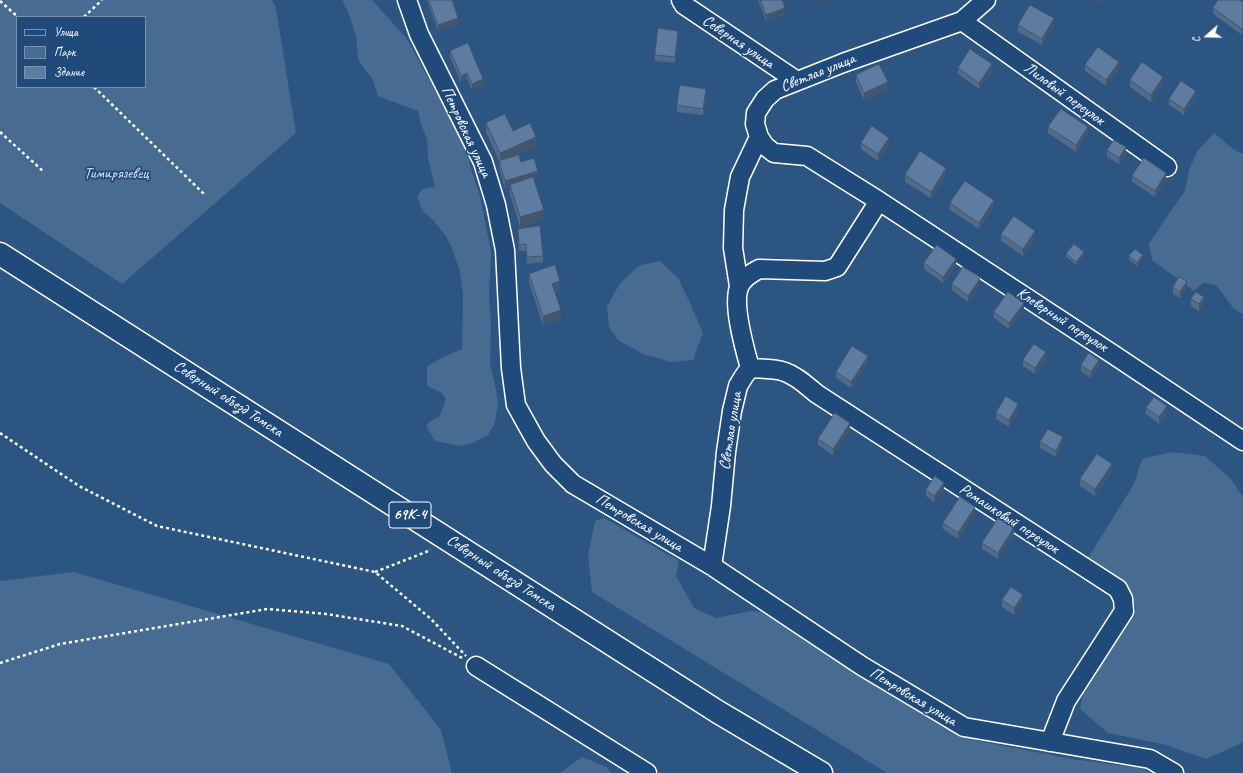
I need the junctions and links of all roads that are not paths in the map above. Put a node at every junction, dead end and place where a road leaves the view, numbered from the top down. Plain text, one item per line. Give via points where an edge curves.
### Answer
1 (407, 0) edge
2 (681, 0) edge
3 (986, 0) edge
4 (962, 20) junction
5 (797, 81) junction
6 (759, 137) junction
7 (1167, 167) dead end
8 (879, 201) junction
9 (0, 254) edge
10 (739, 286) junction
11 (750, 368) junction
12 (1243, 441) edge
13 (712, 566) junction
14 (476, 666) road end
15 (1050, 742) junction
16 (647, 773) edge
17 (821, 773) edge
18 (1174, 773) edge

1 - 13 street, Петровская улица via 419,34 483,162 496,205 505,250 510,361 516,405 536,441 553,464 573,484
2 - 5 street, Северная улица via 684,5
3 - 4 street, Светлая улица
4 - 5 street, Светлая улица
4 - 7 street, Лиловый переулок
5 - 6 street, Светлая улица via 775,90 765,99 756,113 755,124
6 - 8 street via 765,146 774,152 807,156
6 - 10 street via 740,177 734,210 733,248
8 - 10 street via 837,267 825,271 759,269 751,273
8 - 12 street, Клеверный переулок
9 - 17 main road, Северный объезд Томска / 69К-4 via 718,712
10 - 11 street via 737,297 740,329
11 - 13 street, Светлая улица via 738,386 732,411
11 - 15 street, Ромашковый переулок via 785,372 801,381 1118,589 1123,599 1124,611 1066,701
13 - 15 street, Петровская улица via 862,666 964,727
14 - 16 street
15 - 18 street, Петровская улица via 1150,759

